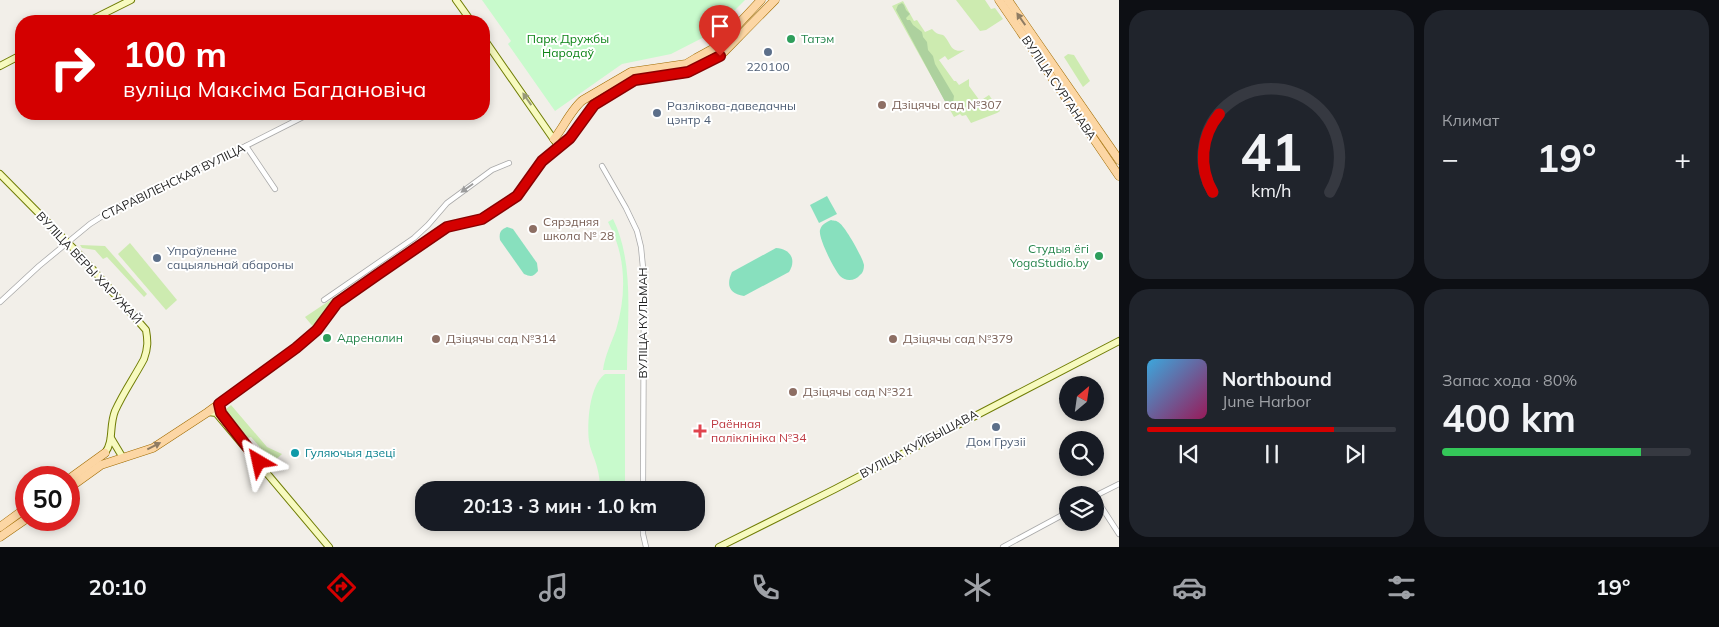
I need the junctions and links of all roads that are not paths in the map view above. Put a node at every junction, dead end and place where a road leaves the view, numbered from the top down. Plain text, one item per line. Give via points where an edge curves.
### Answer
1 (131, 0) edge
2 (456, 0) edge
3 (761, 0) edge
4 (775, 0) edge
5 (999, 0) edge
6 (1008, 0) edge
7 (101, 15) edge
8 (467, 15) edge
9 (490, 48) edge
10 (15, 59) edge
11 (0, 66) edge
12 (297, 120) edge
13 (554, 139) junction
14 (246, 146) junction
15 (559, 147) junction
16 (1119, 160) edge
17 (509, 163) dead end
18 (602, 166) dead end
19 (0, 174) edge
20 (1119, 176) edge
21 (275, 189) dead end
22 (68, 242) junction
23 (324, 300) dead end
24 (0, 302) edge
25 (1119, 341) edge
26 (219, 404) junction
27 (208, 412) junction
28 (111, 438) junction
29 (251, 452) junction
30 (105, 453) joint
31 (123, 458) junction
32 (80, 471) edge
33 (80, 480) edge
34 (643, 481) edge
35 (1119, 484) edge
36 (1104, 492) edge
37 (1104, 511) edge
38 (1059, 517) edge
39 (15, 519) edge
40 (15, 524) edge
41 (2, 531) edge
42 (643, 531) edge
43 (1119, 534) edge
44 (1010, 545) edge
45 (329, 547) edge
46 (646, 547) edge
47 (719, 547) edge
48 (1003, 547) edge

1 - 7 main road
2 - 8 main road
3 - 13 main road via 718,46 686,64 631,72 583,100
4 - 15 main road via 720,56 688,72 635,80 594,105 570,138
5 - 20 main road, ВУЛІЦА СУРГАНАВА
16 -> 6 main road, ВУЛІЦА СУРГАНАВА
13 -> 9 main road
10 - 11 main road
12 - 14 street, СТАРАВІЛЕНСКАЯ ВУЛІЦА
13 - 15 main road
14 - 21 street
14 - 22 street, СТАРАВІЛЕНСКАЯ ВУЛІЦА via 112,210
15 - 26 main road via 546,156 517,196 482,219 447,227 377,275 337,303 317,330 296,348
17 -> 23 street via 492,170 447,203 420,233
18 - 34 street, ВУЛІЦА КУЛЬМАН via 632,218 641,247 644,278
19 - 22 main road, ВУЛІЦА ВЕРЫ ХАРУЖАЙ
22 - 24 street, СТАРАВІЛЕНСКАЯ ВУЛІЦА
22 - 28 main road, ВУЛІЦА ВЕРЫ ХАРУЖАЙ via 146,330 149,342 144,359 115,411 110,426
25 - 47 main road, ВУЛІЦА КУЙБЫШАВА
26 - 27 main road
26 - 29 main road via 221,413
27 - 29 main road via 216,412
31 -> 27 main road via 153,448
28 - 30 main road, ВУЛІЦА ВЕРЫ ХАРУЖАЙ
28 - 31 main road
29 - 45 main road
30 - 32 main road
31 - 33 main road via 102,465
35 - 36 street
37 - 43 street
38 - 44 street
39 - 41 main road
40 - 41 main road
42 - 46 street
44 - 48 street

